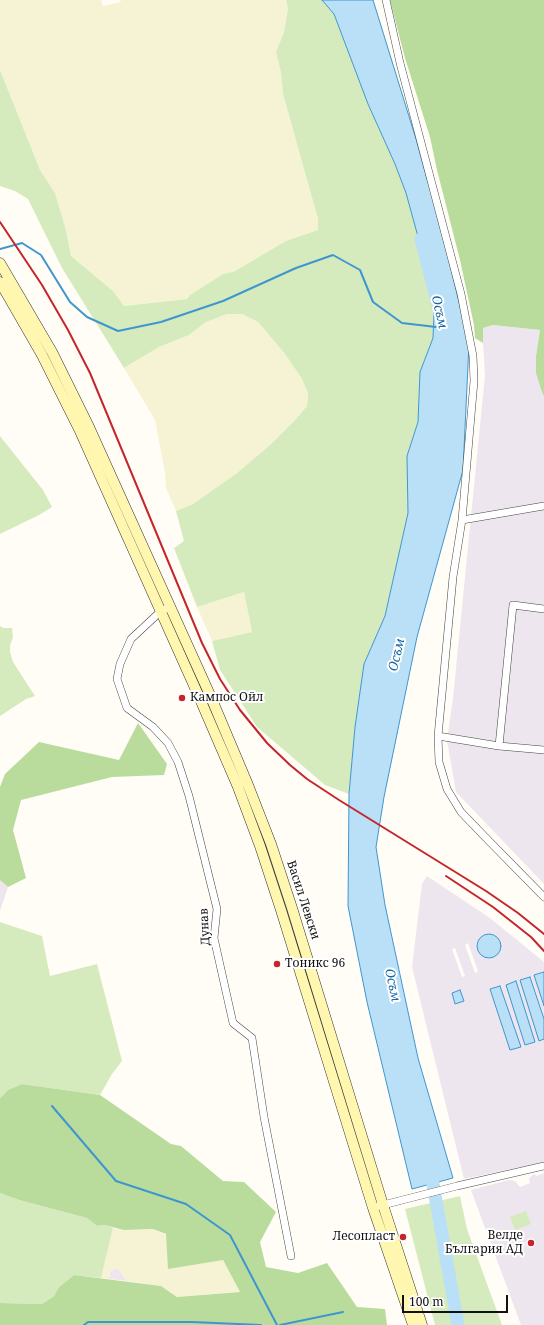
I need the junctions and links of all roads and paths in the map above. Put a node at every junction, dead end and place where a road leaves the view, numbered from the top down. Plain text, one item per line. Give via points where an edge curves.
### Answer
1 (386, 0) edge
2 (0, 262) edge
3 (0, 282) edge
4 (544, 506) edge
5 (462, 520) junction
6 (166, 609) junction
7 (544, 609) edge
8 (438, 736) junction
9 (499, 746) junction
10 (544, 750) edge
11 (544, 897) edge
12 (544, 1166) edge
13 (378, 1206) junction
14 (291, 1256) dead end
15 (413, 1325) edge
16 (422, 1325) edge

1 - 5 street via 402,71 461,294 473,356 474,381
2 - 6 main road via 52,352 89,427
3 - 6 main road via 42,355
4 - 5 street
5 - 8 street via 453,577
6 - 13 main road, Васил Левски via 260,846
6 - 14 street, Дунав via 131,639 117,678 127,708 153,727 168,743 178,762 189,796 217,909 214,938 233,1023 252,1038 264,1117
7 - 9 street via 514,605
8 - 9 street
8 - 11 street via 439,762 447,789 462,812
9 - 10 street
12 - 13 street
13 - 15 main road, Васил Левски
13 - 16 main road, Васил Левски

